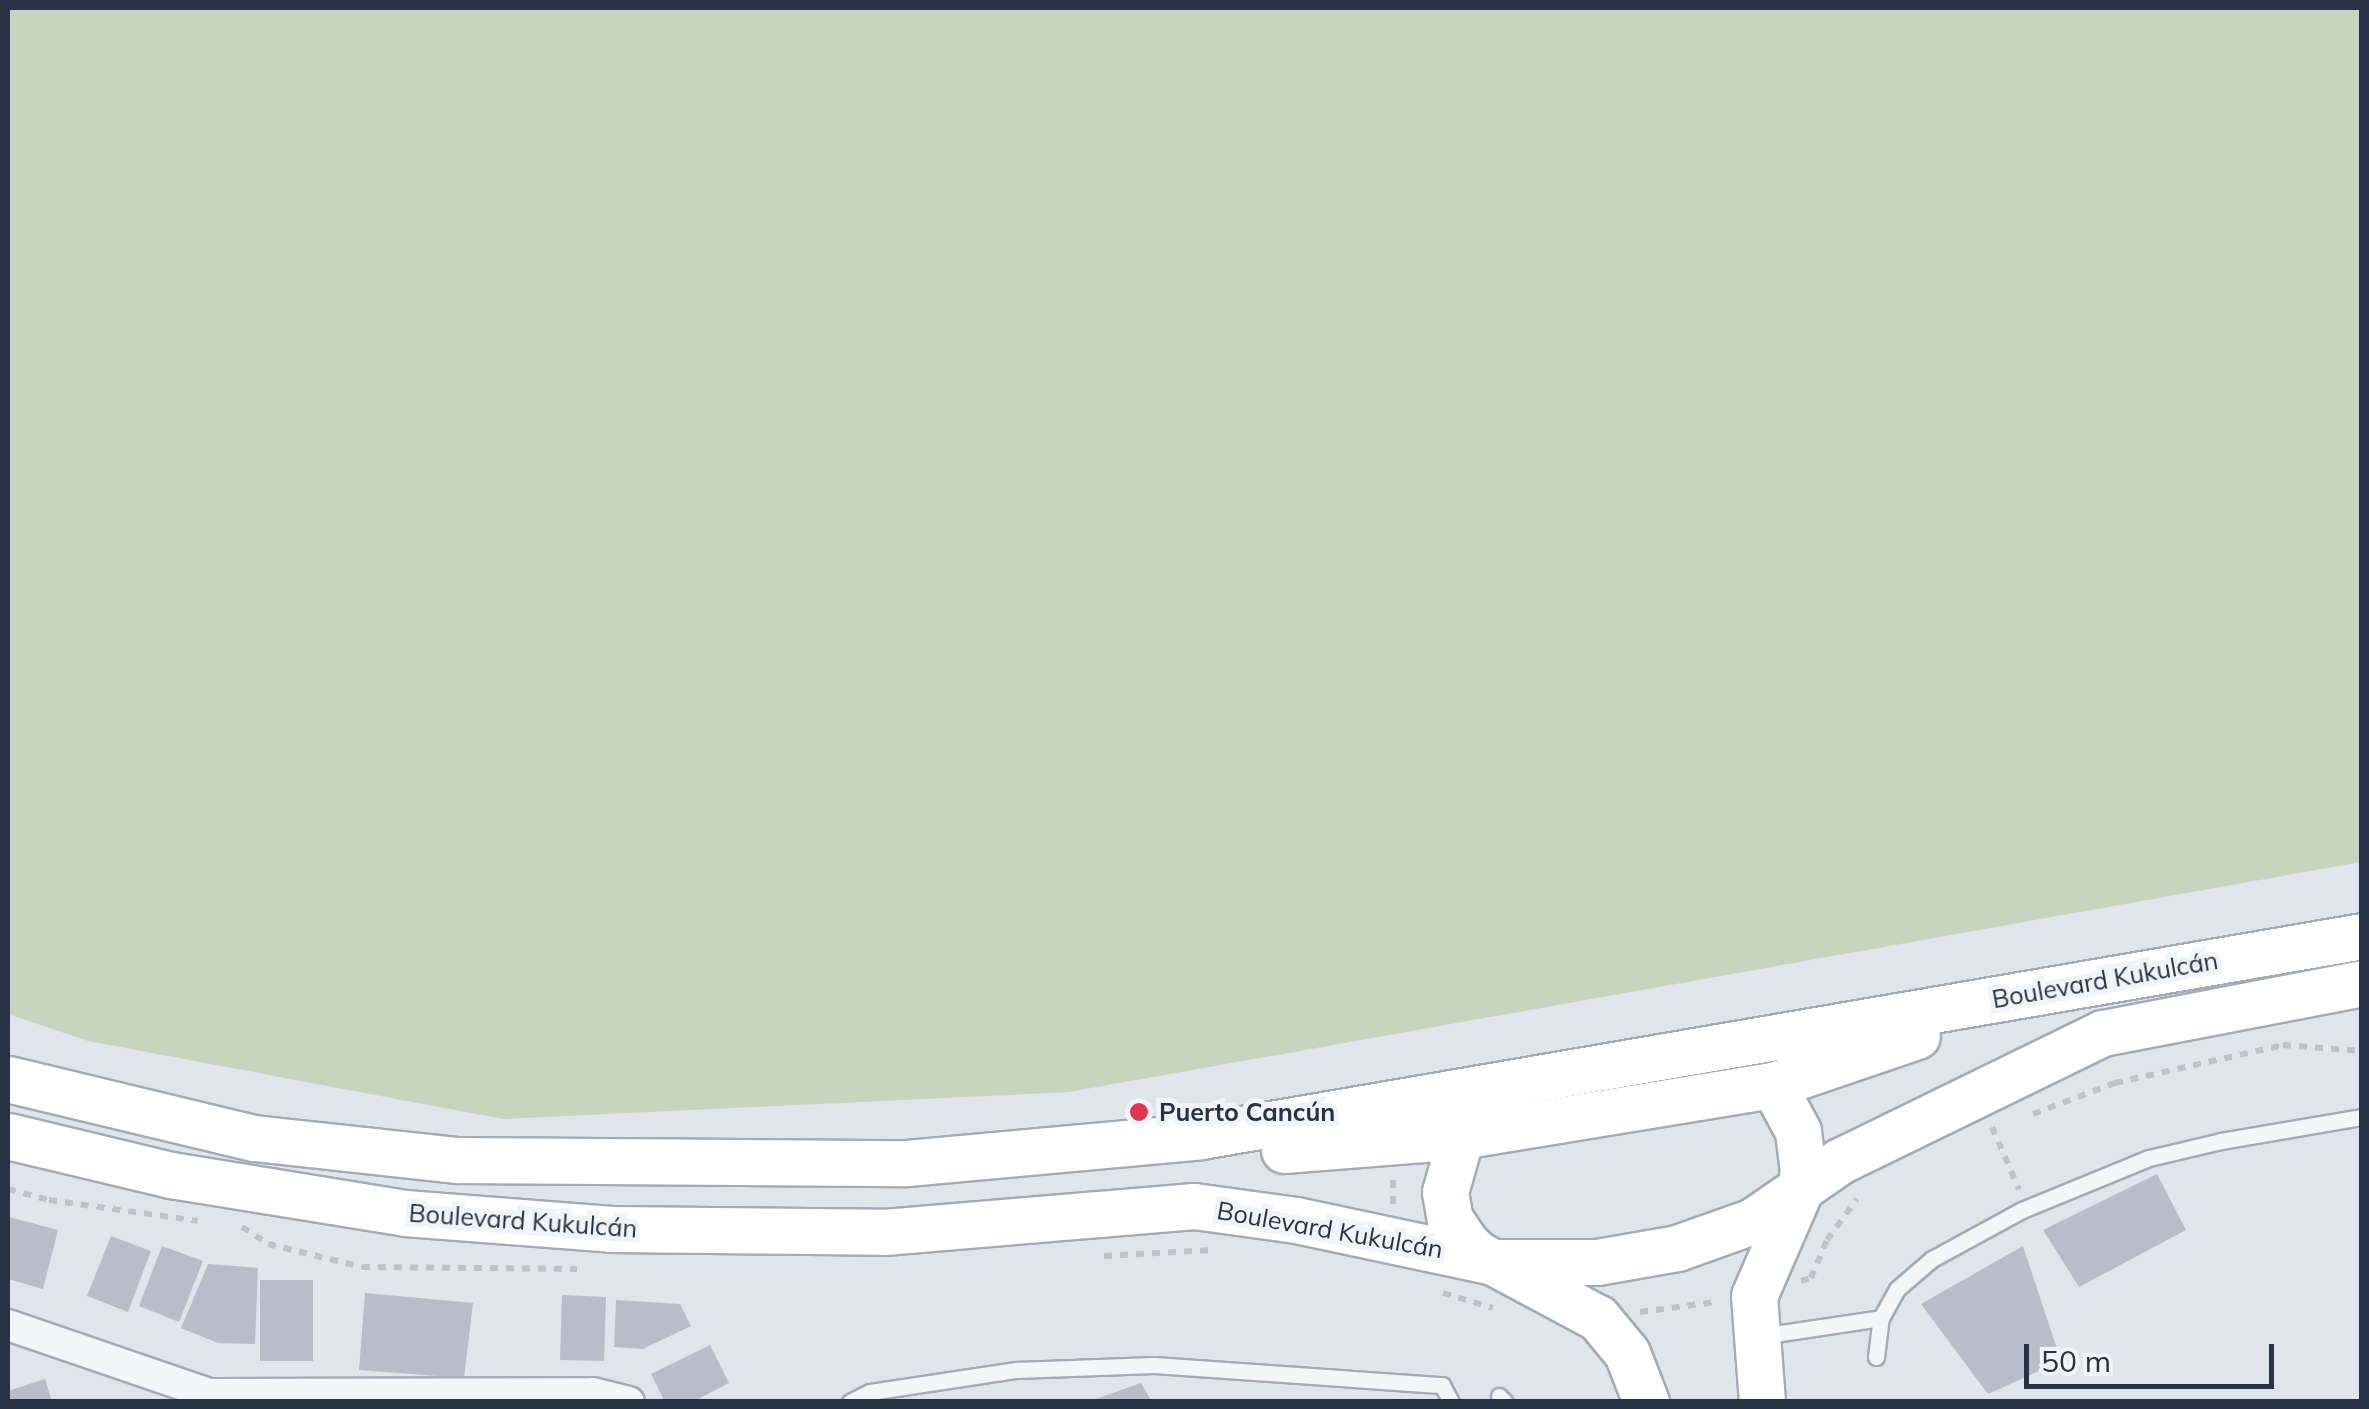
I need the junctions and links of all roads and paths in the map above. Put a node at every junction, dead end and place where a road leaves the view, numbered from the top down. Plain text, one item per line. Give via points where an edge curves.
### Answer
1 (2362, 936) edge
2 (2362, 983) edge
3 (1980, 1002) junction
4 (2362, 1051) edge
5 (8, 1078) edge
6 (1774, 1084) junction
7 (2028, 1116) dead end
8 (2362, 1117) edge
9 (1989, 1120) junction
10 (8, 1136) edge
11 (1200, 1136) junction
12 (1461, 1136) junction
13 (1800, 1190) junction
14 (1868, 1191) dead end
15 (2027, 1208) junction
16 (1494, 1262) junction
17 (1480, 1306) dead end
18 (1500, 1308) dead end
19 (1755, 1317) junction
20 (1598, 1318) junction
21 (1881, 1318) junction
22 (8, 1326) edge
23 (1876, 1357) dead end
24 (313, 1398) edge
25 (629, 1402) edge
26 (850, 1402) edge
27 (1451, 1402) edge
28 (1646, 1402) edge
29 (1762, 1402) edge

1 - 3 main road, Boulevard Kukulcán
2 - 9 main road, Boulevard Kukulcán via 2103,1033
3 - 6 main road via 1917,1036
3 - 11 main road, Boulevard Kukulcán
4 - 7 path via 2283,1046 2115,1082
5 - 11 main road, Boulevard Kukulcán via 254,1138 458,1160 906,1163
6 - 12 main road
6 - 13 main road via 1798,1131
8 - 15 lane via 2180,1150
9 - 13 main road, Boulevard Kukulcán via 1840,1160
9 - 15 path
10 - 16 main road, Boulevard Kukulcán via 171,1175 405,1213 611,1229 884,1232 1194,1206
11 - 12 main road via 1274,1151
12 - 16 main road via 1446,1177 1450,1218 1466,1243
13 - 16 main road, Boulevard Kukulcán via 1753,1221 1676,1248 1596,1262
13 - 19 main road
14 - 19 path via 1828,1240 1811,1278
15 - 21 lane via 1932,1259 1897,1289
16 - 20 main road
17 - 18 path
19 - 20 path
19 - 21 lane
19 - 29 main road
20 - 28 main road via 1626,1353
21 - 23 lane
22 - 24 street via 210,1394
24 - 25 street via 592,1393
26 - 27 lane via 870,1392 1016,1370 1154,1364 1442,1384

